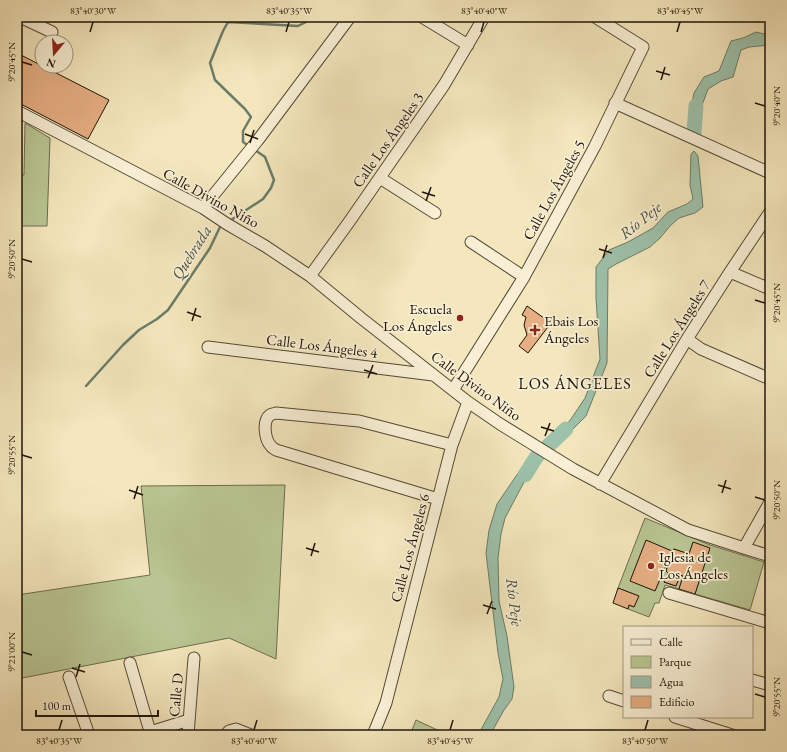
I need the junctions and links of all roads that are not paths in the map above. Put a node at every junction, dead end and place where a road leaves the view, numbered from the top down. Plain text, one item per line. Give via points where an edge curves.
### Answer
1 (20, 17) edge
2 (350, 17) edge
3 (422, 17) edge
4 (484, 17) edge
5 (595, 17) edge
6 (52, 32) dead end
7 (468, 45) junction
8 (615, 103) junction
9 (17, 111) edge
10 (770, 173) edge
11 (380, 178) junction
12 (203, 208) junction
13 (770, 212) edge
14 (435, 213) dead end
15 (471, 242) dead end
16 (730, 272) junction
17 (310, 276) junction
18 (524, 277) junction
19 (770, 289) edge
20 (686, 339) junction
21 (208, 347) dead end
22 (433, 375) junction
23 (770, 379) edge
24 (453, 390) junction
25 (468, 402) junction
26 (452, 445) junction
27 (600, 484) junction
28 (438, 499) junction
29 (770, 502) edge
30 (744, 548) junction
31 (770, 556) edge
32 (669, 593) dead end
33 (770, 623) edge
34 (194, 658) dead end
35 (130, 663) dead end
36 (69, 677) dead end
37 (753, 680) edge
38 (770, 685) edge
39 (609, 696) dead end
40 (623, 701) edge
41 (678, 718) edge
42 (189, 720) junction
43 (151, 733) edge
44 (89, 735) edge
45 (188, 735) edge
46 (226, 735) edge
47 (251, 735) edge
48 (373, 735) edge
49 (732, 735) edge

1 - 6 street
2 - 12 street via 258,140
3 - 7 street
4 - 7 street, Calle Los Ángeles 3
5 - 8 street, Calle Los Ángeles 5 via 643,47
7 - 11 street, Calle Los Ángeles 3 via 444,85
8 - 10 street
8 - 18 street, Calle Los Ángeles 5 via 595,146
9 - 12 street, Calle Divino Niño
11 - 14 street
11 - 17 street, Calle Los Ángeles 3
12 - 17 street, Calle Divino Niño
13 - 16 street, Calle Los Ángeles 7
15 - 18 street
16 - 19 street
16 - 20 street, Calle Los Ángeles 7
17 - 22 street, Calle Divino Niño
18 - 24 street, Calle Los Ángeles 5
20 - 23 street via 701,349
20 - 27 street, Calle Los Ángeles 7
21 - 22 street, Calle Los Ángeles 4
22 - 24 street, Calle Divino Niño
24 - 25 street, Calle Divino Niño
25 - 26 street, Calle Los Ángeles 6
25 - 27 street, Calle Divino Niño
26 - 28 street, Calle Los Ángeles 6
26 - 28 street via 359,421 276,413 268,416 266,421 267,439 276,450
27 - 30 street, Calle Divino Niño via 688,530
28 - 48 street, Calle Los Ángeles 6 via 386,703
29 - 30 street
30 - 31 street, Calle Divino Niño
32 - 33 street
34 - 42 street, Calle D
35 - 43 street
36 - 44 street
37 - 38 street
39 - 40 street
41 - 49 street
42 - 43 street
42 - 45 street, Calle D
46 - 47 street via 236,729

